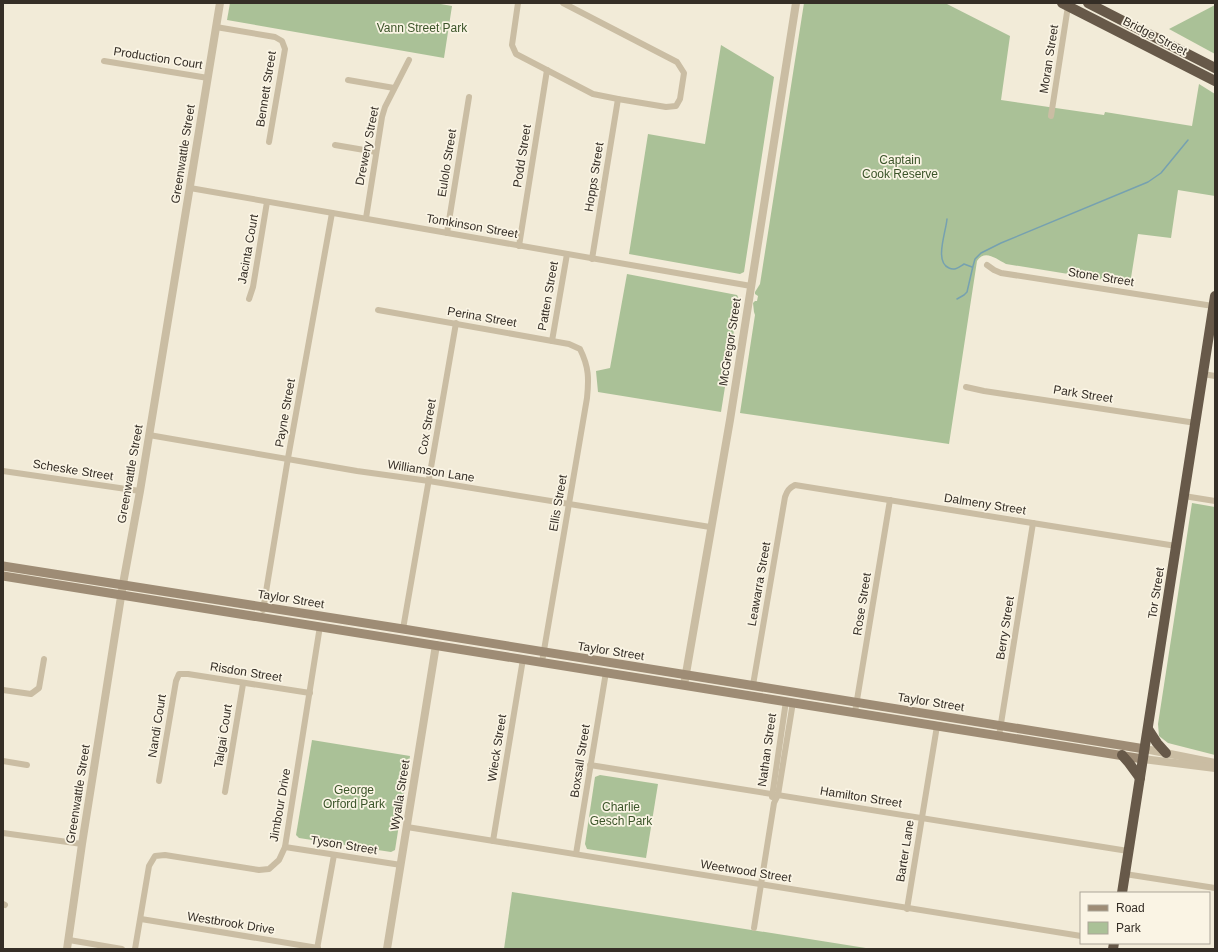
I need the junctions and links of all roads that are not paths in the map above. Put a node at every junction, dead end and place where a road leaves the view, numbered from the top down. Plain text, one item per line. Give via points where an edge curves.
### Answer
1 (220, 3) edge
2 (518, 3) edge
3 (563, 3) edge
4 (796, 3) edge
5 (1088, 3) edge
6 (1065, 5) edge
7 (1100, 6) edge
8 (1094, 19) junction
9 (216, 27) junction
10 (104, 60) dead end
11 (409, 60) dead end
12 (1215, 68) edge
13 (547, 70) junction
14 (208, 78) junction
15 (348, 80) dead end
16 (1215, 81) edge
17 (394, 88) junction
18 (469, 97) dead end
19 (618, 99) junction
20 (1051, 116) dead end
21 (269, 142) dead end
22 (335, 145) dead end
23 (376, 152) junction
24 (190, 188) junction
25 (267, 202) junction
26 (332, 214) junction
27 (366, 218) junction
28 (447, 233) junction
29 (518, 246) junction
30 (567, 254) junction
31 (592, 259) junction
32 (987, 265) dead end
33 (751, 286) junction
34 (249, 299) dead end
35 (1214, 301) edge
36 (378, 310) dead end
37 (456, 323) junction
38 (552, 341) junction
39 (580, 349) joint
40 (1203, 374) junction
41 (1215, 376) edge
42 (966, 387) dead end
43 (1196, 423) junction
44 (149, 435) junction
45 (288, 458) junction
46 (3, 471) edge
47 (429, 481) junction
48 (790, 487) joint
49 (140, 491) junction
50 (1184, 496) junction
51 (890, 500) junction
52 (1215, 501) edge
53 (569, 504) junction
54 (1033, 523) junction
55 (710, 527) junction
56 (1176, 546) junction
57 (3, 566) edge
58 (3, 576) edge
59 (123, 584) junction
60 (122, 594) junction
61 (264, 607) junction
62 (262, 617) junction
63 (320, 626) junction
64 (403, 629) junction
65 (436, 645) junction
66 (544, 652) junction
67 (44, 659) dead end
68 (523, 659) junction
69 (542, 662) junction
70 (606, 672) junction
71 (179, 674) joint
72 (686, 674) junction
73 (243, 684) junction
74 (684, 685) junction
75 (753, 685) junction
76 (3, 690) edge
77 (310, 693) junction
78 (789, 701) junction
79 (857, 702) junction
80 (855, 712) junction
81 (1000, 725) junction
82 (937, 726) junction
83 (1148, 729) junction
84 (999, 736) junction
85 (1166, 753) junction
86 (1144, 754) junction
87 (1122, 755) junction
88 (3, 762) edge
89 (1215, 763) edge
90 (27, 765) dead end
91 (590, 765) junction
92 (1215, 768) edge
93 (1140, 778) junction
94 (159, 781) dead end
95 (225, 792) dead end
96 (775, 794) junction
97 (922, 818) junction
98 (407, 826) junction
99 (3, 833) edge
100 (493, 841) junction
101 (82, 844) junction
102 (285, 847) junction
103 (1128, 851) junction
104 (576, 854) junction
105 (334, 855) junction
106 (401, 865) junction
107 (1125, 874) junction
108 (761, 885) junction
109 (1215, 888) edge
110 (1122, 892) edge
111 (907, 909) junction
112 (141, 919) junction
113 (754, 928) dead end
114 (1080, 936) edge
115 (69, 940) junction
116 (317, 948) edge
117 (67, 949) edge
118 (122, 949) edge
119 (136, 949) edge
120 (387, 949) edge

1 - 9 street, Greenwattle Street
2 - 13 street via 512,45 516,54
3 - 19 street via 677,62 684,73 680,99 676,106 666,107
4 - 33 street, McGregor Street
5 - 7 highway, Bridge Street
6 - 8 highway, Bridge Street
6 - 20 street, Moran Street
7 - 8 street
7 - 12 highway, Bridge Street
8 - 16 highway, Bridge Street
9 - 14 street, Greenwattle Street
9 - 21 street, Bennett Street via 275,37 282,41 285,49
10 - 14 street, Production Court
11 - 17 street, Drewery Street
13 - 19 street via 592,94
13 - 29 street, Podd Street
14 - 24 street, Greenwattle Street
15 - 17 street
17 - 23 street, Drewery Street via 382,117
18 - 28 street, Eulolo Street
19 - 31 street, Hopps Street
22 - 23 street
23 - 27 street, Drewery Street
24 - 25 street, Tomkinson Street
24 - 44 street, Greenwattle Street
25 - 26 street, Tomkinson Street
25 - 34 street, Jacinta Court
26 - 27 street, Tomkinson Street
26 - 45 street, Payne Street
27 - 28 street, Tomkinson Street
28 - 29 street, Tomkinson Street
29 - 30 street, Tomkinson Street
30 - 31 street, Tomkinson Street
30 - 38 street, Patten Street
31 - 33 street, Tomkinson Street
32 - 35 street, Stone Street via 1001,273
33 - 55 street, McGregor Street
35 - 40 highway, Tor Street
36 - 37 street, Perina Street
37 - 38 street, Perina Street
37 - 47 street, Cox Street
38 - 39 street, Perina Street
39 - 53 street, Ellis Street via 586,361 588,386
40 - 41 street
40 - 43 highway, Tor Street
42 - 43 street, Park Street
43 - 50 highway, Tor Street
44 - 45 street, Williamson Lane
44 - 49 street, Greenwattle Street
45 - 47 street, Williamson Lane
45 - 61 street, Payne Street
46 - 49 street, Scheske Street
47 - 53 street, Williamson Lane
47 - 64 street, Cox Street
48 - 51 street, Dalmeny Street via 795,485
48 - 75 street, Leawarra Street via 785,497
49 - 59 street, Greenwattle Street
50 - 52 street
50 - 56 highway, Tor Street
51 - 54 street, Dalmeny Street
51 - 79 street, Rose Street
53 - 55 street, Williamson Lane
53 - 66 street, Ellis Street
54 - 56 street, Dalmeny Street
54 - 81 street, Berry Street
55 - 72 street, McGregor Street
56 - 83 highway, Tor Street
57 - 59 main road, Taylor Street
58 - 60 main road, Taylor Street
59 - 60 street, Greenwattle Street
59 - 61 main road, Taylor Street
60 - 62 main road, Taylor Street
60 - 101 street, Greenwattle Street
61 - 62 street, Payne Street
61 - 64 main road, Taylor Street
62 - 63 main road, Taylor Street
63 - 65 main road, Taylor Street
63 - 77 street, Jimbour Drive
64 - 65 main road via 411,634 433,638
64 - 66 main road, Taylor Street
65 - 68 main road, Taylor Street
65 - 98 street, Wyalla Street
66 - 69 street, Ellis Street
66 - 72 main road, Taylor Street
67 - 76 street via 39,688 30,694
68 - 69 main road, Taylor Street
68 - 100 street, Wieck Street
69 - 70 main road, Taylor Street
70 - 74 main road, Taylor Street
70 - 91 street, Boxsall Street
71 - 73 street, Risdon Street
71 - 94 street, Nandi Court
72 - 74 street, McGregor Street
72 - 75 main road, Taylor Street
73 - 77 street, Risdon Street
73 - 95 street, Talgai Court
74 - 78 main road, Taylor Street
75 - 79 main road, Taylor Street
77 - 102 street, Jimbour Drive
78 - 80 main road, Taylor Street
78 - 96 street, Nathan Street
79 - 80 street, Rose Street
79 - 81 main road, Taylor Street
80 - 82 main road, Taylor Street
81 - 84 street, Berry Street
81 - 86 main road, Taylor Street
82 - 84 main road, Taylor Street
82 - 97 street, Barter Lane
83 - 85 highway
83 - 86 highway, Tor Street
84 - 87 main road, Taylor Street
85 - 86 street, Taylor Street
85 - 89 street, Taylor Street
86 - 87 main road, Taylor Street
86 - 92 street, Taylor Street
86 - 93 highway, Tor Street
87 - 93 highway
88 - 90 street
91 - 96 street, Hamilton Street
91 - 104 street, Boxsall Street
93 - 103 highway, Tor Street
96 - 97 street, Hamilton Street
96 - 108 street, Nathan Street via 772,798 774,803
97 - 103 street, Hamilton Street
97 - 111 street, Barter Lane
98 - 100 street, Weetwood Street
98 - 106 street, Wyalla Street
99 - 101 street
100 - 104 street, Weetwood Street
101 - 115 street, Greenwattle Street
102 - 105 street, Tyson Street
102 - 112 street, Jimbour Drive via 279,860 269,869 259,870 166,855 155,856 150,866
103 - 107 highway, Tor Street
104 - 108 street, Weetwood Street
105 - 106 street, Tyson Street
105 - 116 street
106 - 120 street, Wyalla Street
107 - 109 street
107 - 110 highway, Tor Street
108 - 111 street, Weetwood Street
108 - 113 street, Nathan Street
111 - 114 street, Weetwood Street
112 - 116 street, Westbrook Drive
112 - 119 street, Jimbour Drive
115 - 117 street, Greenwattle Street
115 - 118 street

